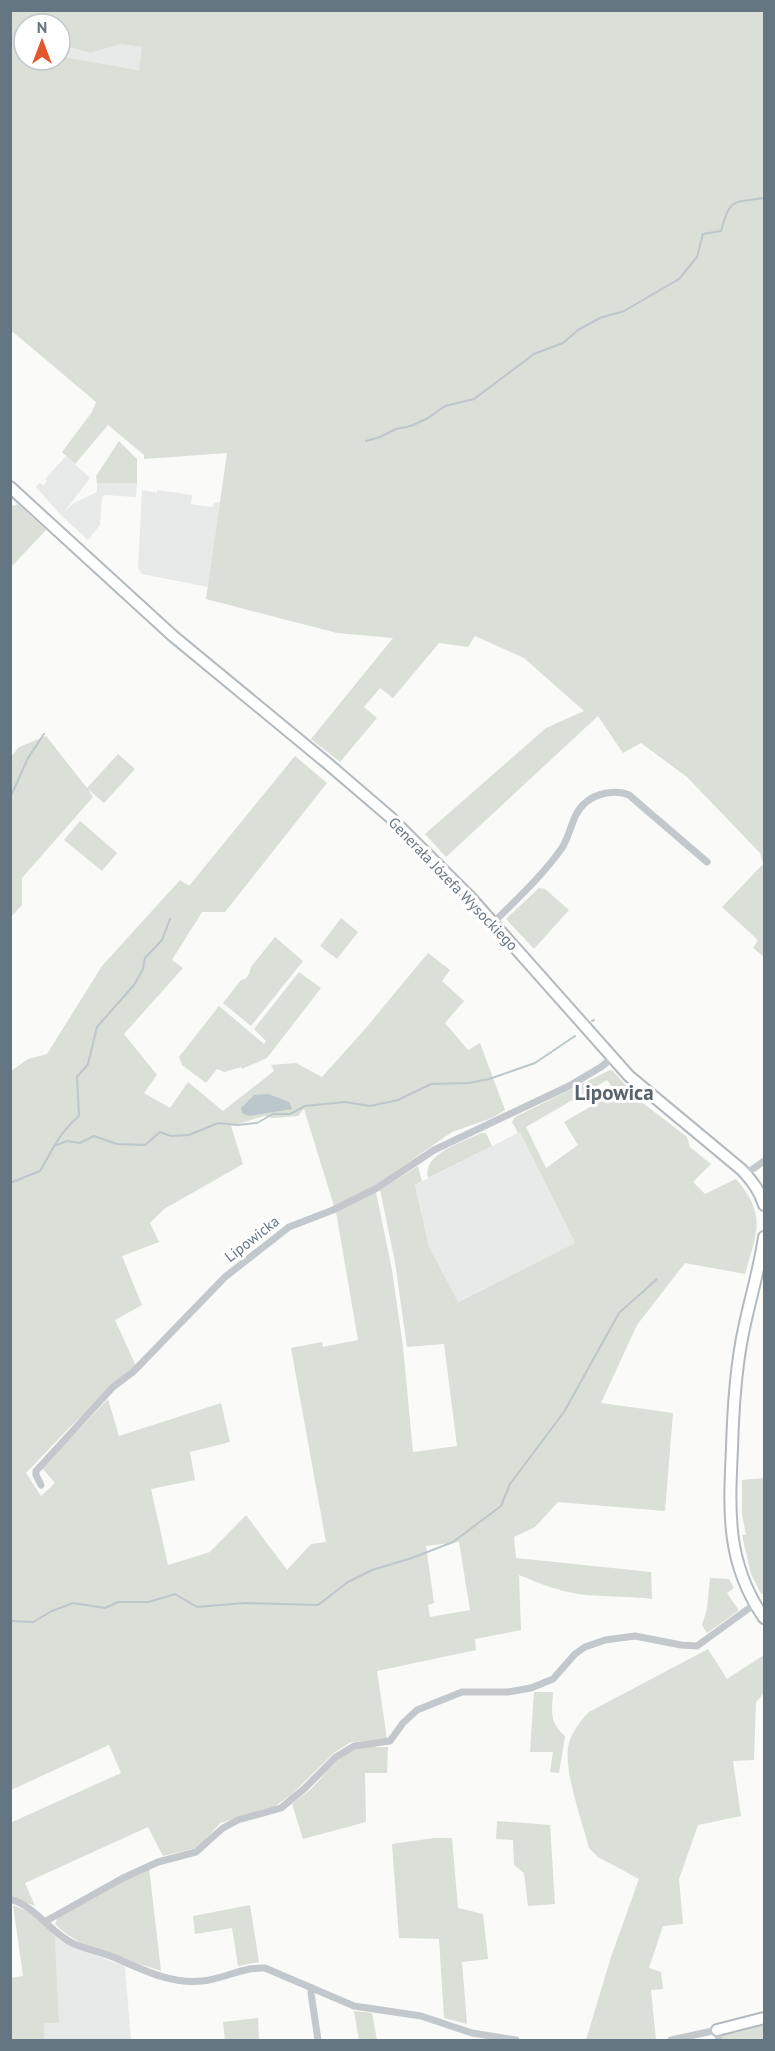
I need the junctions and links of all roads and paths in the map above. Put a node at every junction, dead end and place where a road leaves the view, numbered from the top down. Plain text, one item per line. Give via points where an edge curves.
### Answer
1 (10, 487) edge
2 (707, 862) dead end
3 (493, 923) junction
4 (612, 1058) junction
5 (761, 1163) edge
6 (746, 1174) junction
7 (765, 1205) edge
8 (765, 1237) edge
9 (41, 1485) dead end
10 (759, 1606) edge
11 (765, 1618) edge
12 (10, 1899) edge
13 (46, 1921) junction
14 (312, 1988) junction
15 (765, 2018) edge
16 (718, 2035) edge
17 (318, 2040) edge
18 (516, 2040) edge
19 (671, 2040) edge

1 - 3 street, Generała Józefa Wysockiego via 166,630 390,817
2 - 3 street via 629,795 615,791 583,805 562,847 541,875
3 - 4 street, Generała Józefa Wysockiego
4 - 6 street, Generała Józefa Wysockiego via 649,1094
4 - 9 street, Lipowicka via 569,1086 434,1150 377,1188 289,1227 225,1277 133,1372 112,1387 36,1471
5 - 6 street
6 - 7 street, Generała Józefa Wysockiego
8 - 10 street via 736,1374 730,1507 737,1562
10 - 11 street
10 - 13 street via 698,1646 635,1636 605,1640 574,1654 553,1678 531,1688 462,1692 432,1703 410,1716 390,1741 354,1746 336,1756 281,1808 238,1820 196,1852 158,1862 123,1878
12 - 13 street
13 - 14 street via 65,1940 159,1976 203,1981 250,1967 265,1968
14 - 17 street
14 - 18 street via 354,2006 421,2016 472,2033
15 - 16 street
16 - 19 street

